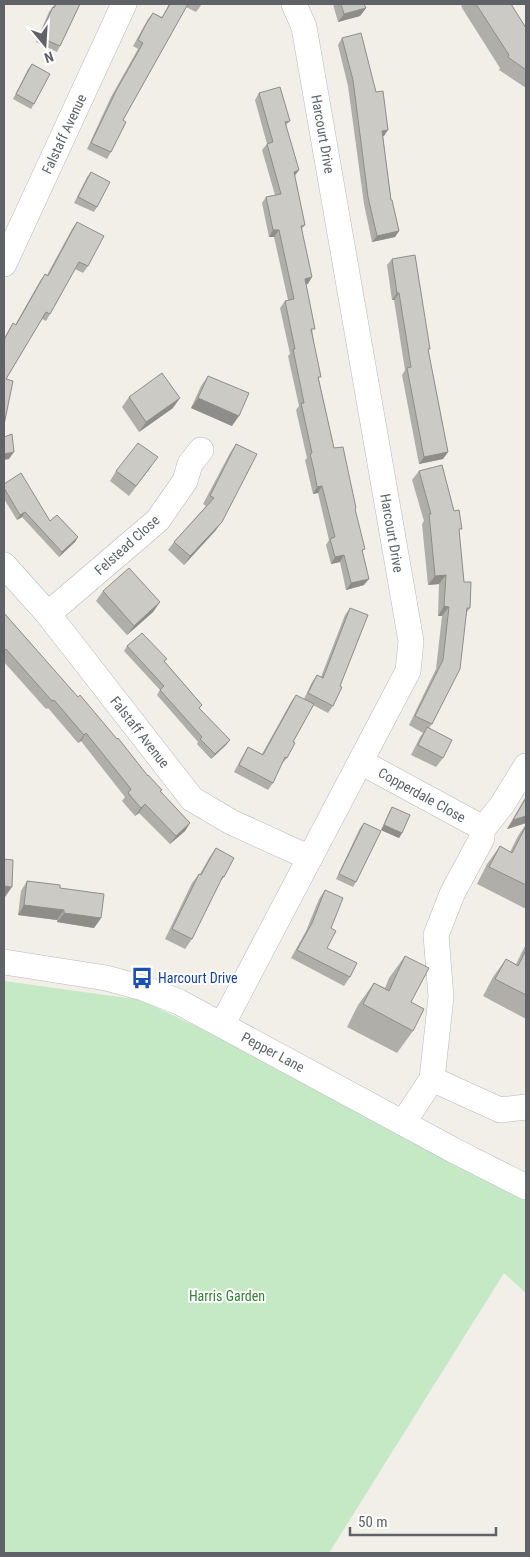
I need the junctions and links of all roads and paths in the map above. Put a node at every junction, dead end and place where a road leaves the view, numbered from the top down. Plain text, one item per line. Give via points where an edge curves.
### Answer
1 (124, 4) edge
2 (294, 4) edge
3 (12, 226) edge
4 (4, 264) edge
5 (188, 457) dead end
6 (4, 565) edge
7 (48, 614) junction
8 (361, 762) junction
9 (526, 766) edge
10 (482, 830) junction
11 (310, 858) junction
12 (4, 962) edge
13 (222, 1025) junction
14 (432, 1079) junction
15 (526, 1107) edge
16 (403, 1123) junction
17 (526, 1186) edge

1 - 3 street, Falstaff Avenue
2 - 8 street, Harcourt Drive via 304,27 411,641 408,671
3 - 4 street, Falstaff Avenue
5 - 7 street, Felstead Close via 185,481 158,520
6 - 7 street, Falstaff Avenue
7 - 11 street, Falstaff Avenue via 192,799 231,822
8 - 10 street, Copperdale Close
8 - 11 street, Harcourt Drive
9 - 10 street
10 - 14 street via 482,838 452,894 436,935 440,997
11 - 13 street, Harcourt Drive
12 - 13 street, Pepper Lane via 106,978 142,988 179,1002
13 - 16 street, Pepper Lane
14 - 15 street via 500,1110
14 - 16 street
16 - 17 street, Pepper Lane

